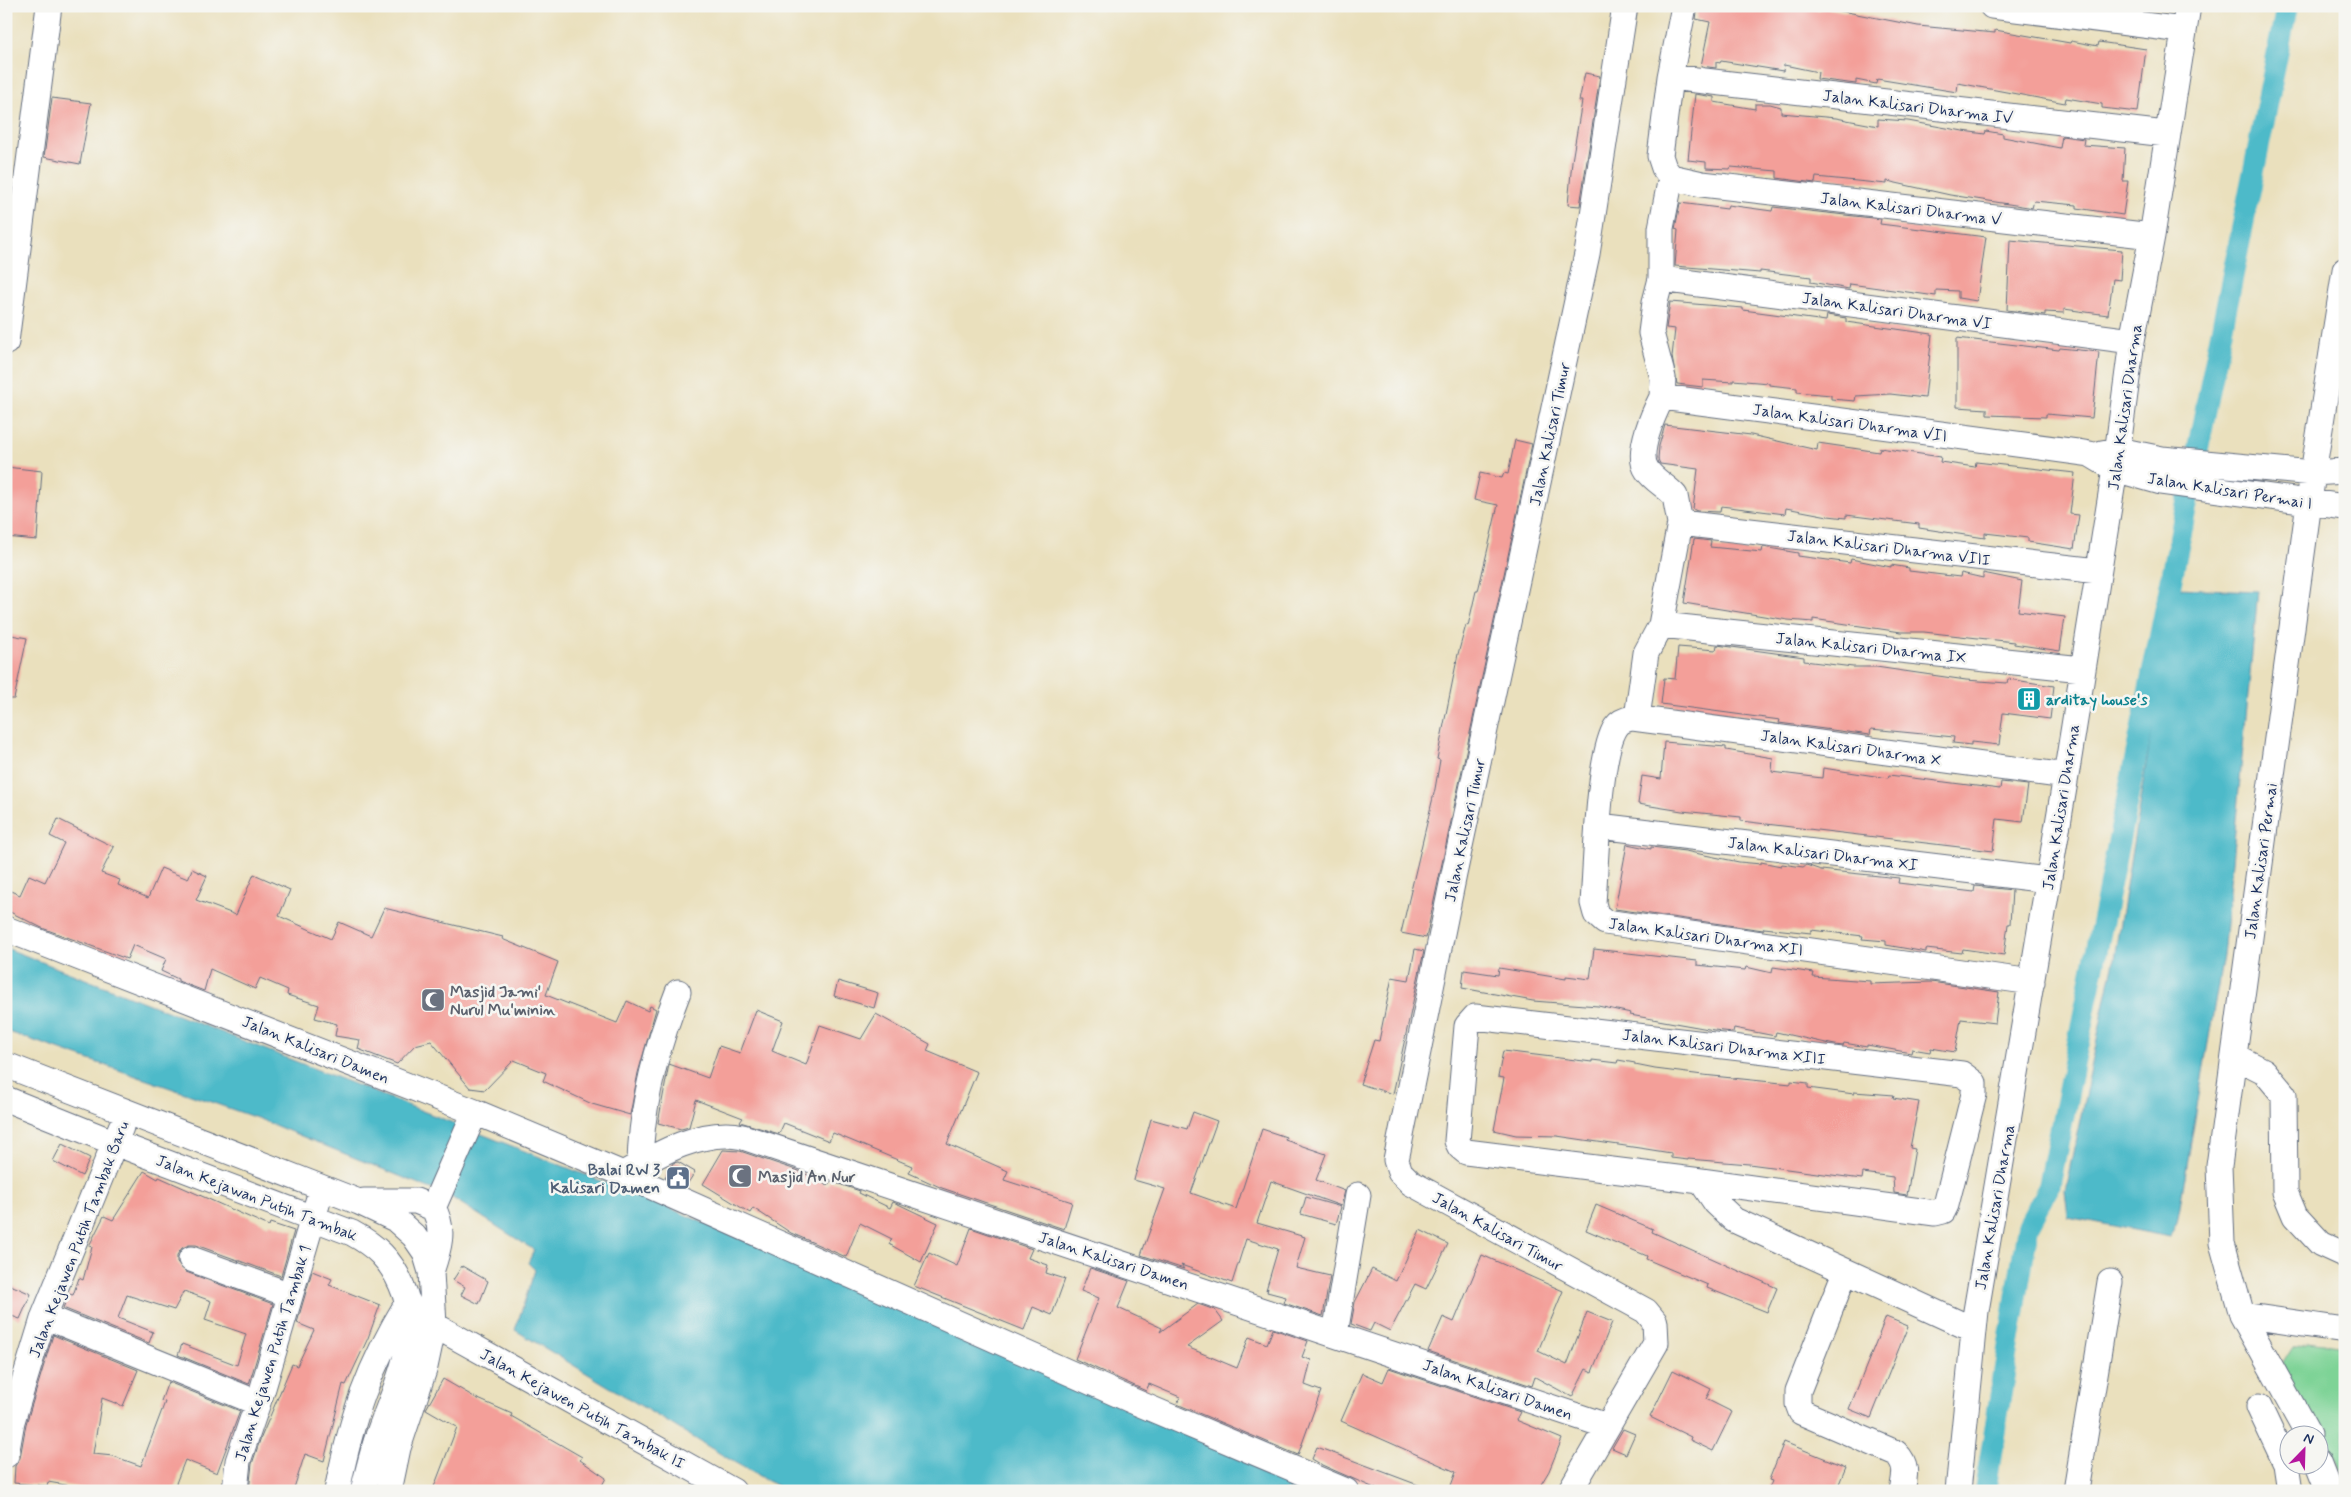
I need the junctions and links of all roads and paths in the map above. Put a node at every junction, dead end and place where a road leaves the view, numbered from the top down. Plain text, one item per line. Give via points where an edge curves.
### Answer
1 (49, 6) edge
2 (1625, 6) edge
3 (1684, 6) edge
4 (1992, 6) edge
5 (2186, 18) edge
6 (1670, 77) junction
7 (2166, 134) junction
8 (1671, 177) junction
9 (2152, 236) junction
10 (2345, 270) edge
11 (1661, 279) junction
12 (2132, 341) junction
13 (6, 342) edge
14 (1662, 397) junction
15 (2117, 460) junction
16 (2345, 470) edge
17 (2162, 471) junction
18 (2313, 473) junction
19 (2310, 503) junction
20 (2345, 507) edge
21 (1680, 523) junction
22 (2098, 571) junction
23 (1660, 625) junction
24 (2082, 670) junction
25 (1636, 718) junction
26 (2066, 776) junction
27 (1599, 826) junction
28 (2048, 880) junction
29 (6, 929) edge
30 (2032, 982) junction
31 (678, 992) dead end
32 (2234, 1056) junction
33 (6, 1065) edge
34 (6, 1099) edge
35 (128, 1111) junction
36 (473, 1117) junction
37 (115, 1143) junction
38 (632, 1169) junction
39 (1702, 1180) junction
40 (322, 1187) junction
41 (1358, 1195) dead end
42 (359, 1202) junction
43 (436, 1203) junction
44 (313, 1217) junction
45 (2345, 1255) edge
46 (192, 1259) dead end
47 (431, 1272) junction
48 (1845, 1272) junction
49 (2110, 1282) dead end
50 (290, 1295) junction
51 (408, 1302) junction
52 (44, 1316) junction
53 (2242, 1316) junction
54 (434, 1325) junction
55 (1974, 1330) junction
56 (2345, 1330) edge
57 (1336, 1334) junction
58 (258, 1402) junction
59 (2260, 1407) dead end
60 (2302, 1424) edge
61 (1607, 1426) junction
62 (6, 1455) edge
63 (2322, 1474) edge
64 (389, 1490) edge
65 (235, 1491) edge
66 (337, 1491) edge
67 (363, 1491) edge
68 (732, 1491) edge
69 (1346, 1491) edge
70 (1570, 1491) edge
71 (1902, 1491) edge
72 (1958, 1491) edge
73 (2076, 1491) edge
74 (2290, 1491) edge
75 (2329, 1491) edge

1 - 13 street
2 - 61 street, Jalan Kalisari Timur via 1587,254 1396,1160 1400,1172 1411,1183 1646,1311 1655,1322 1656,1343
3 - 6 street
4 - 5 street
5 - 7 street, Jalan Kalisari Dharma
6 - 7 street, Jalan Kalisari Dharma IV
6 - 8 street via 1660,156
7 - 9 street, Jalan Kalisari Dharma
8 - 9 street, Jalan Kalisari Dharma V via 1702,184
8 - 11 street via 1661,228
9 - 12 street, Jalan Kalisari Dharma
10 - 18 street, Jalan Kalisari Permai
11 - 12 street, Jalan Kalisari Dharma VI
11 - 14 street via 1651,333 1663,378
12 - 15 street, Jalan Kalisari Dharma
14 - 15 street, Jalan Kalisari Dharma VII
14 - 21 street via 1649,427 1643,462 1646,470 1677,500
15 - 17 street, Jalan Kalisari Permai I
15 - 22 street, Jalan Kalisari Dharma
16 - 18 street, Jalan Kalisari Permai I
17 - 18 street, Jalan Kalisari Permai I via 2277,468
17 - 19 street, Jalan Kalisari Permai I via 2271,498
18 - 19 street, Jalan Kalisari Permai
19 - 20 street, Jalan Kalisari Permai I
19 - 32 street, Jalan Kalisari Permai
21 - 22 street, Jalan Kalisari Dharma VIII
21 - 23 street
22 - 24 street, Jalan Kalisari Dharma
23 - 24 street, Jalan Kalisari Dharma IX
23 - 25 street via 1646,653
24 - 26 street, Jalan Kalisari Dharma
25 - 26 street, Jalan Kalisari Dharma X
25 - 27 street, Jalan Kalisari Dharma XII via 1619,723 1610,740 1604,765
26 - 28 street, Jalan Kalisari Dharma
27 - 28 street, Jalan Kalisari Dharma XI
27 - 30 street, Jalan Kalisari Dharma XII via 1593,908 1605,922
28 - 30 street, Jalan Kalisari Dharma
29 - 36 street, Jalan Kalisari Damen
30 - 55 street, Jalan Kalisari Dharma
31 - 38 street via 668,1016
32 - 45 street via 2264,1070 2284,1095 2285,1192 2301,1223 2321,1244
32 - 53 street, Jalan Kalisari Permai via 2219,1166 2222,1244
33 - 35 street, Jalan Kejawan Putih Tambak
34 - 37 street, Jalan Kejawan Putih Tambak
35 - 37 street, Jalan Kejawen Putih Tambak Baru
35 - 40 street, Jalan Kejawan Putih Tambak
36 - 38 street, Jalan Kalisari Damen
36 - 43 street
37 - 44 street, Jalan Kejawan Putih Tambak
37 - 52 street, Jalan Kejawen Putih Tambak Baru
38 - 57 street, Jalan Kalisari Damen via 700,1137 724,1134 743,1137
38 - 69 street, Jalan Kalisari Damen via 1133,1401
39 - 39 street, Jalan Kalisari Dharma XIII via 1471,1154 1463,1150 1457,1141 1468,1022 1483,1017 1962,1074 1974,1083 1974,1094 1943,1211 1935,1213
39 - 48 street via 1716,1203 1734,1220
40 - 42 street, Jalan Kejawan Putih Tambak
40 - 44 street, Jalan Kejawen Putih Tambak 1
41 - 57 street
42 - 43 street, Jalan Kejawan Putih Tambak
42 - 47 street, Jalan Kejawan Putih Tambak via 395,1219 414,1236 425,1252
43 - 47 street, Jalan Kejawan Putih Tambak via 440,1237
44 - 50 street, Jalan Kejawen Putih Tambak 1
44 - 51 street, Jalan Kejawan Putih Tambak via 352,1232 381,1252 393,1267
46 - 50 street
47 - 54 street, Jalan Kejawan Putih Tambak
48 - 55 street
48 - 71 street via 1798,1391 1798,1404 1801,1412 1896,1453 1903,1460 1906,1471
49 - 73 street
50 - 58 street, Jalan Kejawen Putih Tambak 1
51 - 66 street via 384,1342 366,1382 348,1434
51 - 67 street, Jalan Kejawan Putih Tambak via 410,1327 406,1362 376,1442
52 - 58 street
52 - 62 street, Jalan Kejawen Putih Tambak Baru via 12,1421
53 - 56 street
53 - 60 street, Jalan Kalisari Permai
54 - 64 street, Jalan Kejawan Putih Tambak
54 - 68 street, Jalan Kejawen Putih Tambak II
55 - 72 street, Jalan Kalisari Dharma
57 - 61 street, Jalan Kalisari Damen
58 - 65 street, Jalan Kejawen Putih Tambak 1 via 238,1461
59 - 74 street via 2286,1464
61 - 70 street, Jalan Kalisari Timur
63 - 75 street

